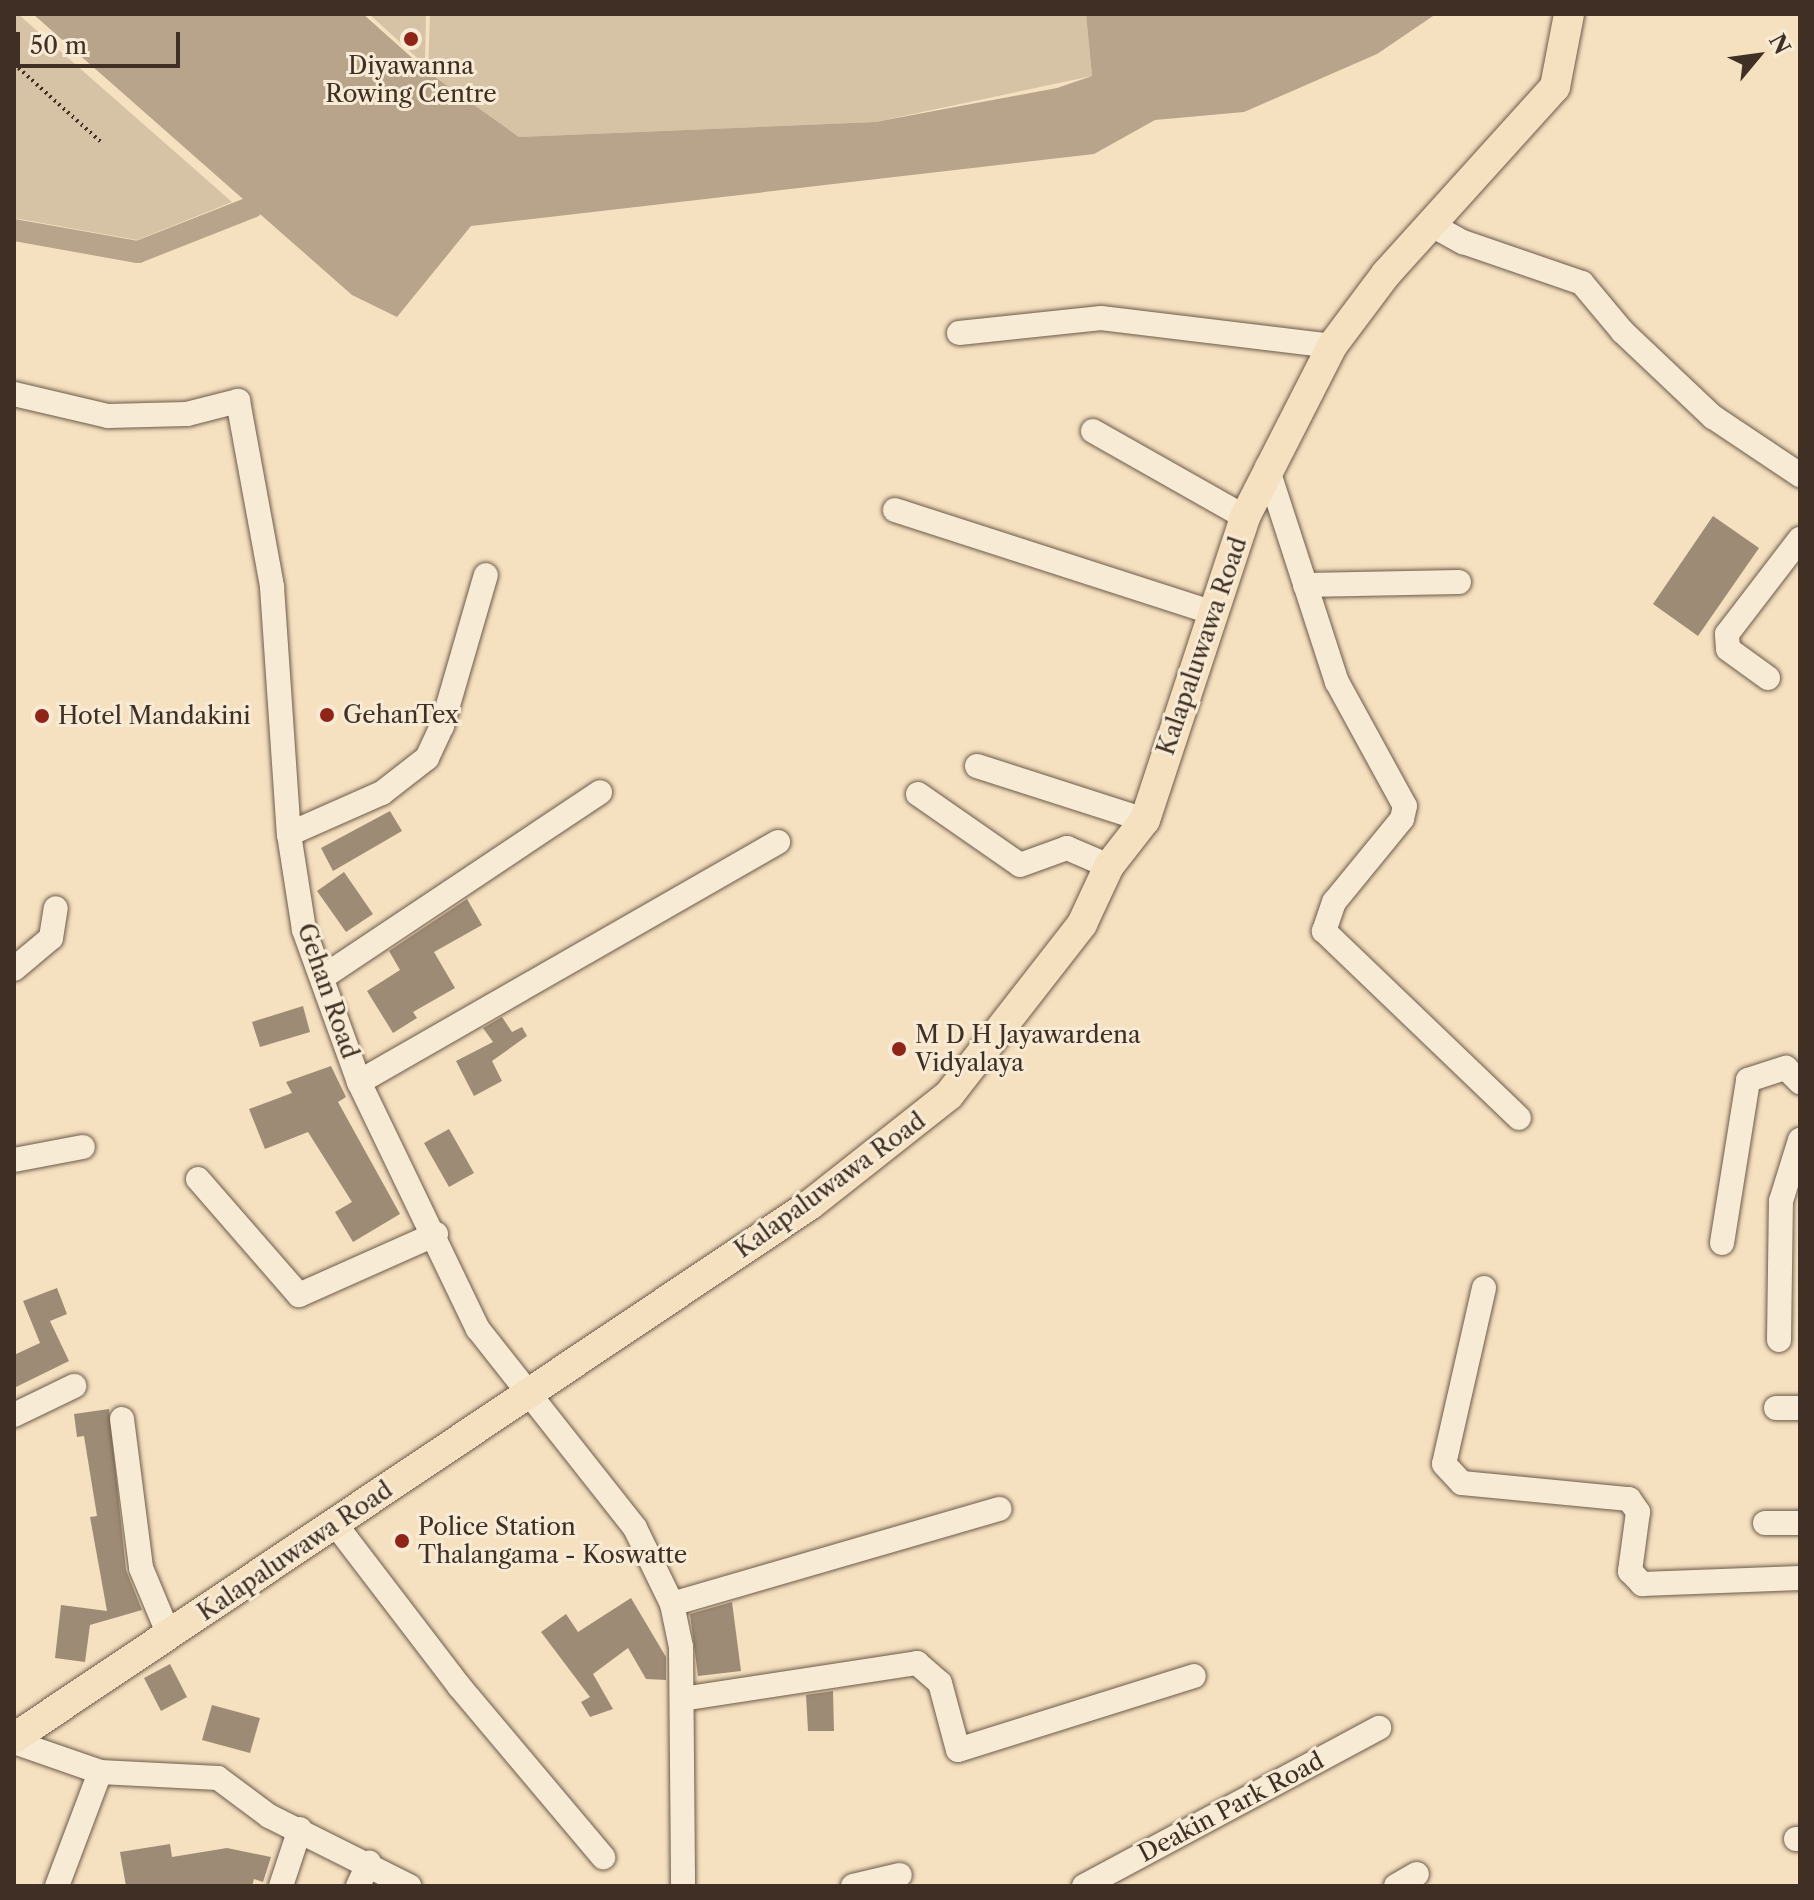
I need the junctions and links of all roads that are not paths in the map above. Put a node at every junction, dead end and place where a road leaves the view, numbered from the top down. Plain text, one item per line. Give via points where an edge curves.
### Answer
1 (1569, 14) edge
2 (1430, 224) junction
3 (959, 333) dead end
4 (1332, 346) junction
5 (14, 394) edge
6 (1093, 431) dead end
7 (1267, 467) junction
8 (1800, 475) edge
9 (895, 510) dead end
10 (1245, 517) junction
11 (1800, 539) edge
12 (486, 575) dead end
13 (1459, 582) dead end
14 (1305, 585) junction
15 (1213, 613) junction
16 (1768, 678) dead end
17 (977, 766) dead end
18 (600, 792) dead end
19 (918, 794) dead end
20 (1145, 820) junction
21 (289, 834) junction
22 (778, 842) dead end
23 (1109, 866) junction
24 (56, 908) dead end
25 (14, 969) edge
26 (323, 977) junction
27 (359, 1082) junction
28 (1800, 1082) edge
29 (1519, 1118) dead end
30 (1800, 1140) edge
31 (83, 1147) dead end
32 (14, 1160) edge
33 (198, 1179) dead end
34 (436, 1234) junction
35 (1722, 1243) dead end
36 (1484, 1288) dead end
37 (1779, 1340) dead end
38 (74, 1386) dead end
39 (527, 1396) junction
40 (14, 1415) edge
41 (122, 1419) dead end
42 (999, 1509) dead end
43 (1765, 1523) dead end
44 (1800, 1523) edge
45 (336, 1525) junction
46 (1800, 1578) edge
47 (672, 1604) junction
48 (169, 1635) junction
49 (1194, 1676) dead end
50 (682, 1699) junction
51 (1379, 1728) dead end
52 (14, 1740) edge
53 (100, 1772) junction
54 (300, 1829) junction
55 (603, 1857) dead end
56 (369, 1862) junction
57 (900, 1875) dead end
58 (57, 1886) edge
59 (281, 1886) edge
60 (358, 1886) edge
61 (409, 1886) edge
62 (683, 1886) edge
63 (853, 1886) edge
64 (1084, 1886) edge

1 - 2 main road, Kalapaluwawa Road via 1555,87
2 - 4 main road, Kalapaluwawa Road
2 - 8 street via 1463,242 1582,283 1623,332 1713,417
3 - 4 street via 1101,318
4 - 7 main road, Kalapaluwawa Road
5 - 21 street, Gehan Road via 108,416 187,414 238,401 272,587
6 - 10 street
7 - 10 main road, Kalapaluwawa Road
7 - 14 street
9 - 15 street
10 - 15 main road, Kalapaluwawa Road
11 - 16 street via 1727,634 1728,649
12 - 21 street via 442,726 427,758 382,793
13 - 14 street
14 - 29 street via 1337,682 1405,806 1402,819 1334,902 1324,931
15 - 20 main road, Kalapaluwawa Road
17 - 20 street
18 - 26 street
19 - 23 street via 1020,865 1067,848
20 - 23 main road, Kalapaluwawa Road
21 - 26 street, Gehan Road via 304,930
22 - 27 street
23 - 39 main road, Kalapaluwawa Road via 1082,924 949,1095 811,1204
24 - 25 street via 51,938
26 - 27 street, Gehan Road
27 - 34 street, Gehan Road via 405,1186
28 - 35 street via 1786,1068 1748,1080
30 - 37 street via 1781,1201
31 - 32 street
33 - 34 street via 299,1295
34 - 39 street, Gehan Road via 478,1329
36 - 46 street via 1444,1464 1462,1483 1629,1499 1638,1512 1630,1571 1642,1584
38 - 40 street
39 - 45 main road, Kalapaluwawa Road
39 - 47 street, Gehan Road via 635,1528
41 - 48 street via 141,1568
42 - 47 street
43 - 44 street
45 - 48 main road, Kalapaluwawa Road
45 - 55 street via 459,1686
47 - 50 street, Gehan Road
48 - 52 main road, Kalapaluwawa Road
49 - 50 street via 958,1750 940,1683 917,1663
50 - 62 street, Gehan Road
51 - 64 street, Deakin Park Road
52 - 53 street
53 - 54 street via 218,1778 269,1816
53 - 58 street
54 - 56 street
54 - 59 street
56 - 60 street
56 - 61 street
57 - 63 street

